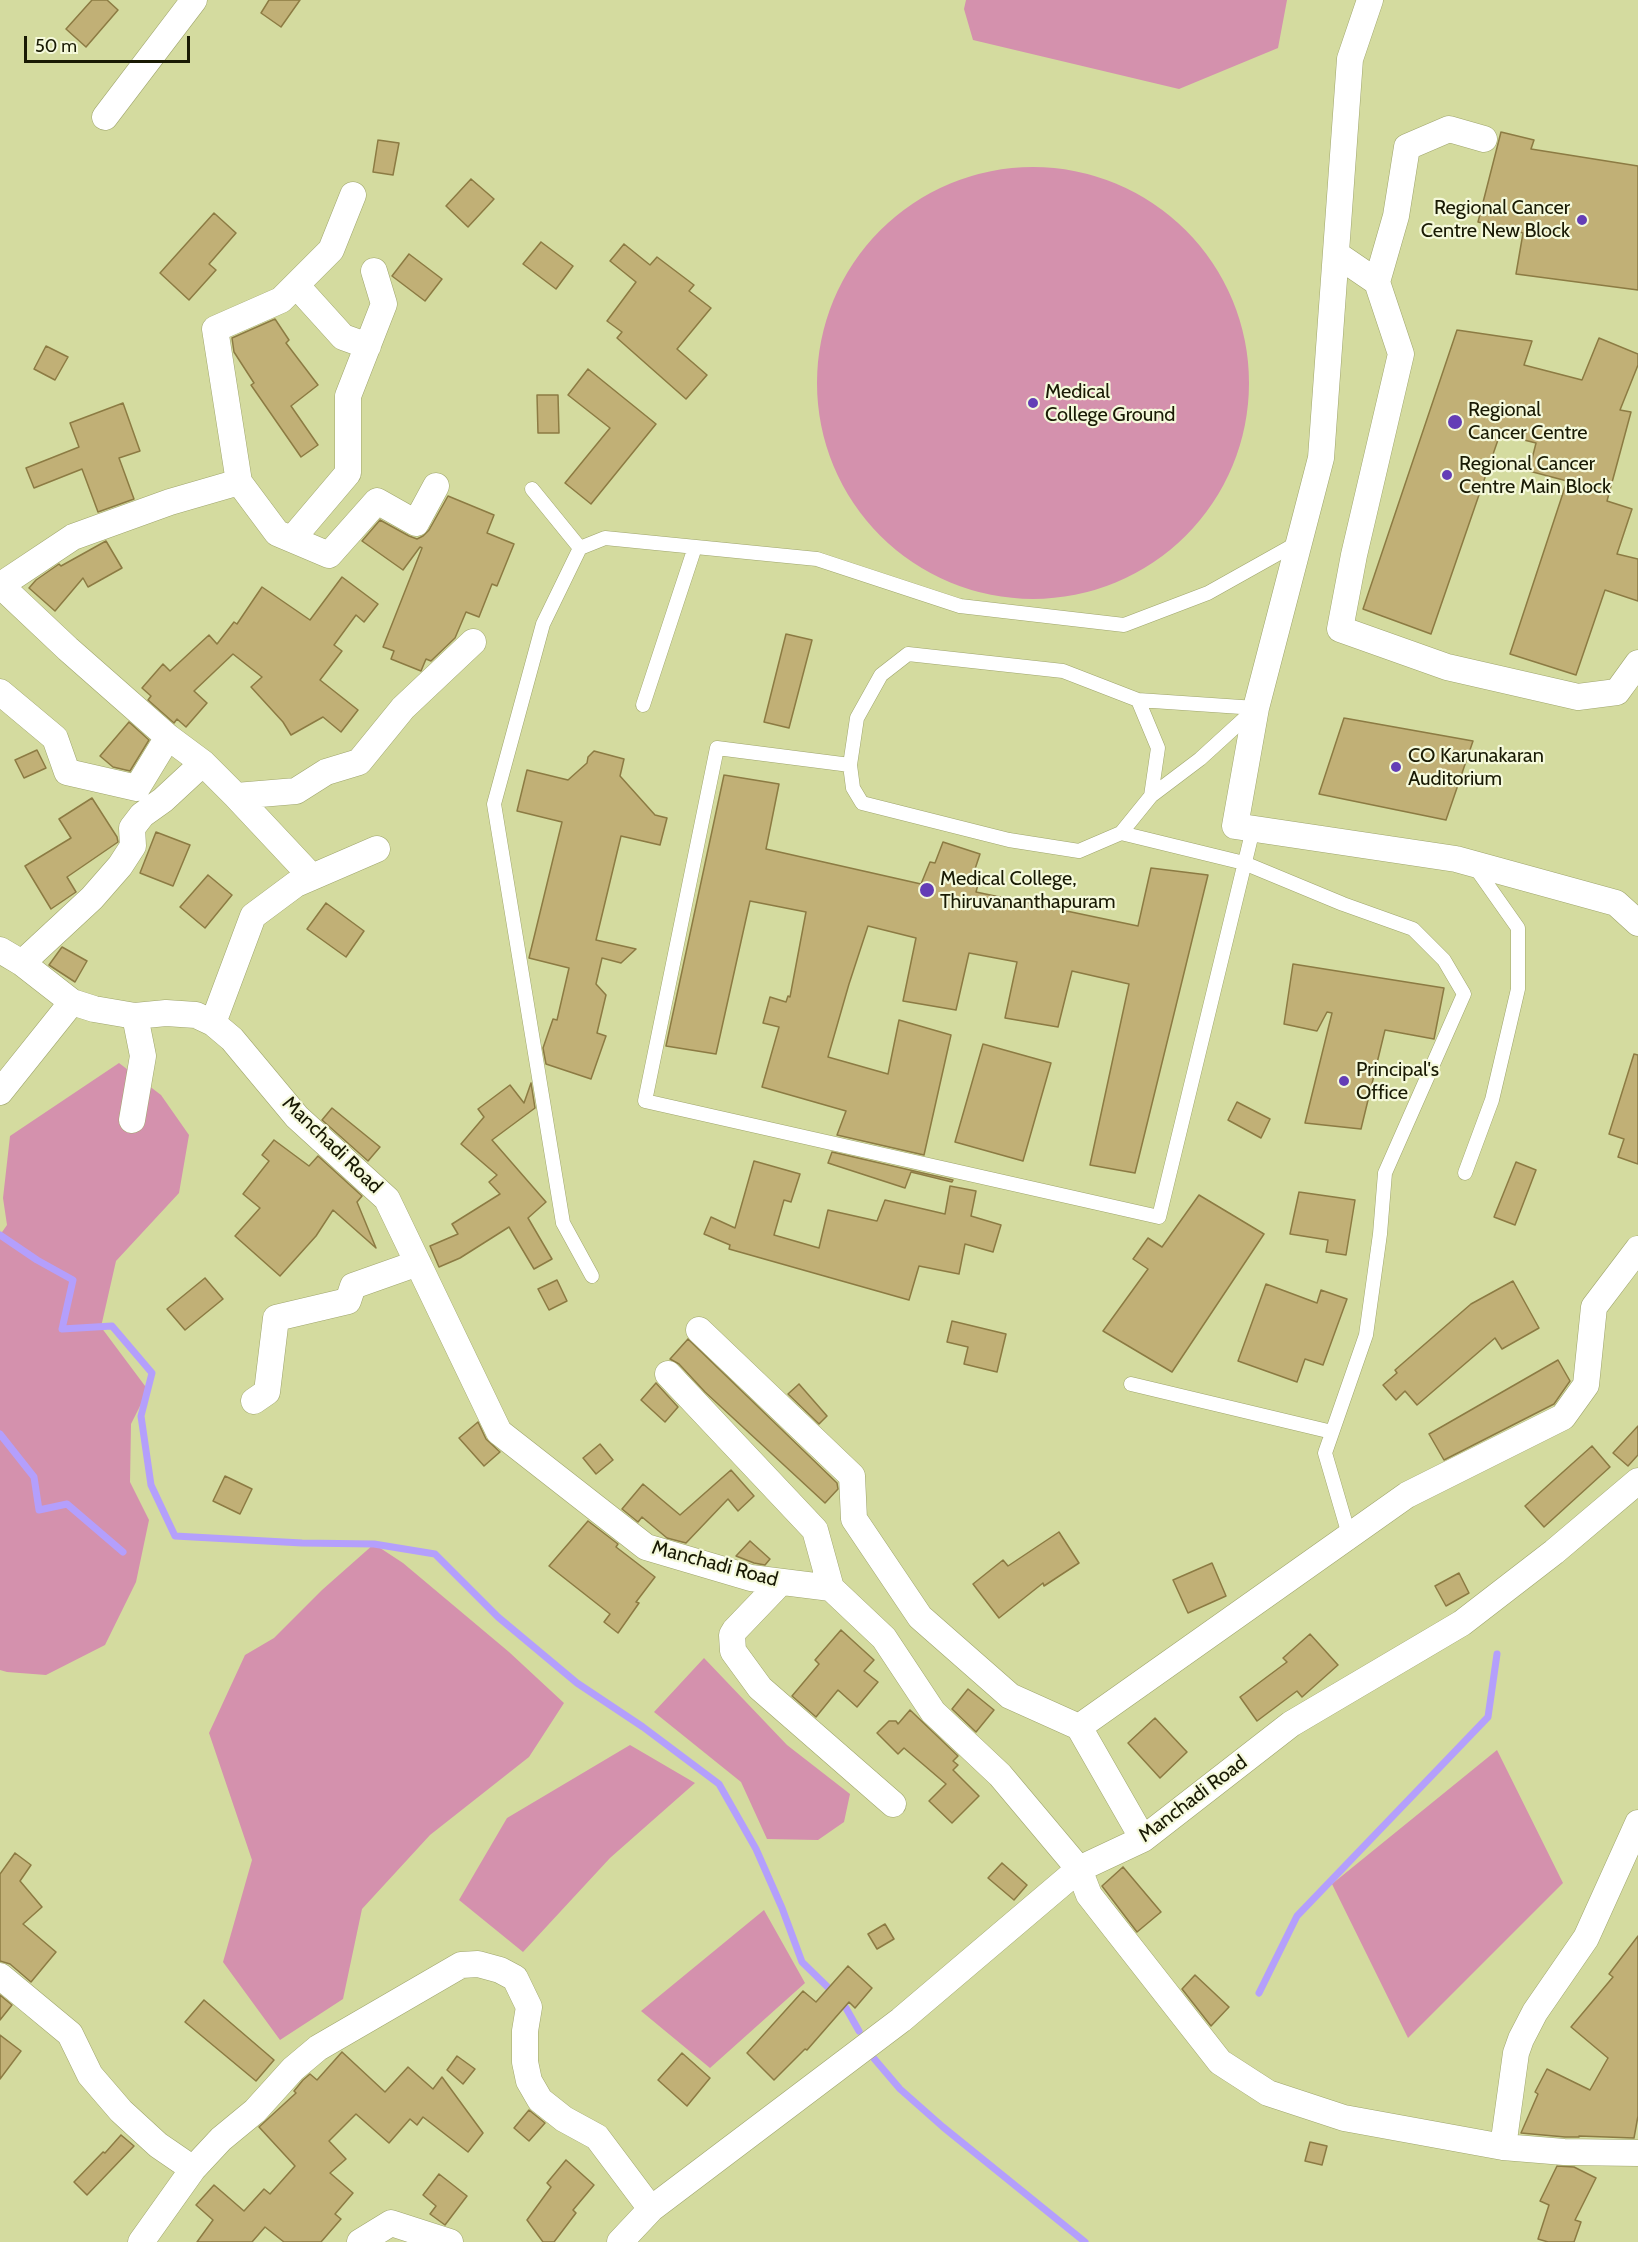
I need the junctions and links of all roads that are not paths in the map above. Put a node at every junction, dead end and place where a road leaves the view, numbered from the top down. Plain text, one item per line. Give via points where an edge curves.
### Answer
1 (194, 0) edge
2 (1370, 0) edge
3 (105, 117) dead end
4 (1484, 139) dead end
5 (353, 195) dead end
6 (1336, 254) junction
7 (374, 272) dead end
8 (1377, 282) junction
9 (297, 285) junction
10 (368, 346) junction
11 (239, 482) junction
12 (436, 486) dead end
13 (532, 489) dead end
14 (292, 539) junction
15 (1299, 542) junction
16 (695, 547) junction
17 (580, 548) junction
18 (0, 585) edge
19 (473, 642) dead end
20 (1638, 663) edge
21 (0, 692) edge
22 (1138, 700) junction
23 (643, 705) dead end
24 (1256, 708) junction
25 (168, 737) junction
26 (203, 763) junction
27 (850, 765) junction
28 (236, 796) junction
29 (1150, 796) junction
30 (1253, 829) junction
31 (1121, 833) junction
32 (377, 849) dead end
33 (1244, 863) junction
34 (1472, 864) junction
35 (311, 876) junction
36 (1638, 923) edge
37 (0, 950) edge
38 (22, 963) junction
39 (72, 1002) junction
40 (135, 1016) junction
41 (213, 1023) junction
42 (0, 1092) edge
43 (132, 1120) dead end
44 (1465, 1173) dead end
45 (1638, 1249) edge
46 (418, 1263) junction
47 (592, 1276) dead end
48 (699, 1330) dead end
49 (668, 1374) dead end
50 (1131, 1384) dead end
51 (254, 1401) dead end
52 (1332, 1432) junction
53 (1638, 1481) edge
54 (1349, 1535) junction
55 (781, 1582) junction
56 (831, 1588) junction
57 (1079, 1727) junction
58 (893, 1804) dead end
59 (1638, 1822) edge
60 (1143, 1839) junction
61 (1078, 1869) junction
62 (0, 1976) edge
63 (1503, 2147) junction
64 (1638, 2153) edge
65 (193, 2169) junction
66 (651, 2209) junction
67 (626, 2240) edge
68 (141, 2242) edge
69 (360, 2242) edge
70 (450, 2242) edge

1 - 3 street
2 - 6 street via 1350,58
4 - 8 street via 1449,129 1407,147 1396,216
5 - 9 street via 331,250
6 - 8 street
6 - 15 street via 1321,458
7 - 10 street via 384,304
8 - 20 street via 1401,354 1340,629 1447,668 1578,697 1617,692
9 - 10 street via 343,337
9 - 11 street via 281,300 215,329
10 - 14 street via 348,396 348,473
11 - 14 street via 277,533
11 - 18 street via 73,537
12 - 14 street via 417,523 377,501 329,555
13 - 17 lane
15 - 16 lane via 1208,593 1124,625 960,606 817,559
15 - 24 street
16 - 17 lane via 605,538
16 - 23 lane
17 - 47 lane via 543,624 494,804 563,1223
18 - 25 street
19 - 28 street via 403,708 359,762 326,772 297,791
21 - 25 street via 55,738 67,772 89,778 137,788
22 - 24 lane
22 - 27 lane via 1063,671 908,654 881,675 857,718
22 - 29 lane via 1158,748
24 - 29 lane via 1200,759
24 - 30 street via 1235,826
25 - 26 street
26 - 28 street
26 - 38 street via 142,815 132,828 133,846 120,866 92,898
27 - 31 lane via 853,788 862,803 911,816 1009,840 1079,851
27 - 33 lane via 717,748 645,1101 1159,1217
28 - 35 street
29 - 31 lane
30 - 33 lane
30 - 34 street
31 - 33 lane
32 - 35 street
33 - 52 lane via 1413,929 1444,960 1464,994 1385,1173 1366,1335
34 - 36 street via 1616,903
34 - 44 lane via 1518,928 1518,989 1492,1100
35 - 41 street via 253,916
37 - 38 street, Manchadi Road
38 - 39 street, Manchadi Road
39 - 40 street, Manchadi Road
39 - 42 street
40 - 41 street, Manchadi Road via 187,1014
40 - 43 street via 143,1056
41 - 46 street, Manchadi Road via 232,1039 297,1118 387,1199
45 - 54 street via 1594,1306 1586,1385 1563,1417 1407,1495
46 - 51 street via 353,1286 348,1301 276,1318 267,1392
46 - 55 street, Manchadi Road via 499,1432 646,1547 751,1578
48 - 57 street via 852,1476 854,1519 920,1617 1010,1696
49 - 56 street via 815,1530
50 - 52 lane
52 - 54 lane via 1325,1453
53 - 60 street, Manchadi Road via 1462,1623 1291,1724
54 - 57 street
55 - 56 street, Manchadi Road
55 - 58 street via 735,1630 733,1651 760,1689
56 - 61 street via 884,1638 933,1712 1000,1775
57 - 60 street
59 - 63 street via 1586,1938 1521,2039
60 - 61 street, Manchadi Road
61 - 63 street via 1089,1895 1220,2062 1268,2093 1344,2118
61 - 66 street, Manchadi Road via 901,2020
62 - 65 street via 70,2034 90,2075 121,2111 158,2145
63 - 64 street
65 - 66 street via 318,2048 461,1965 478,1964 515,1978 523,1991 529,2007 525,2062 529,2081 540,2100 564,2120 597,2137
65 - 68 street
66 - 67 street, Manchadi Road
69 - 70 street via 392,2223

